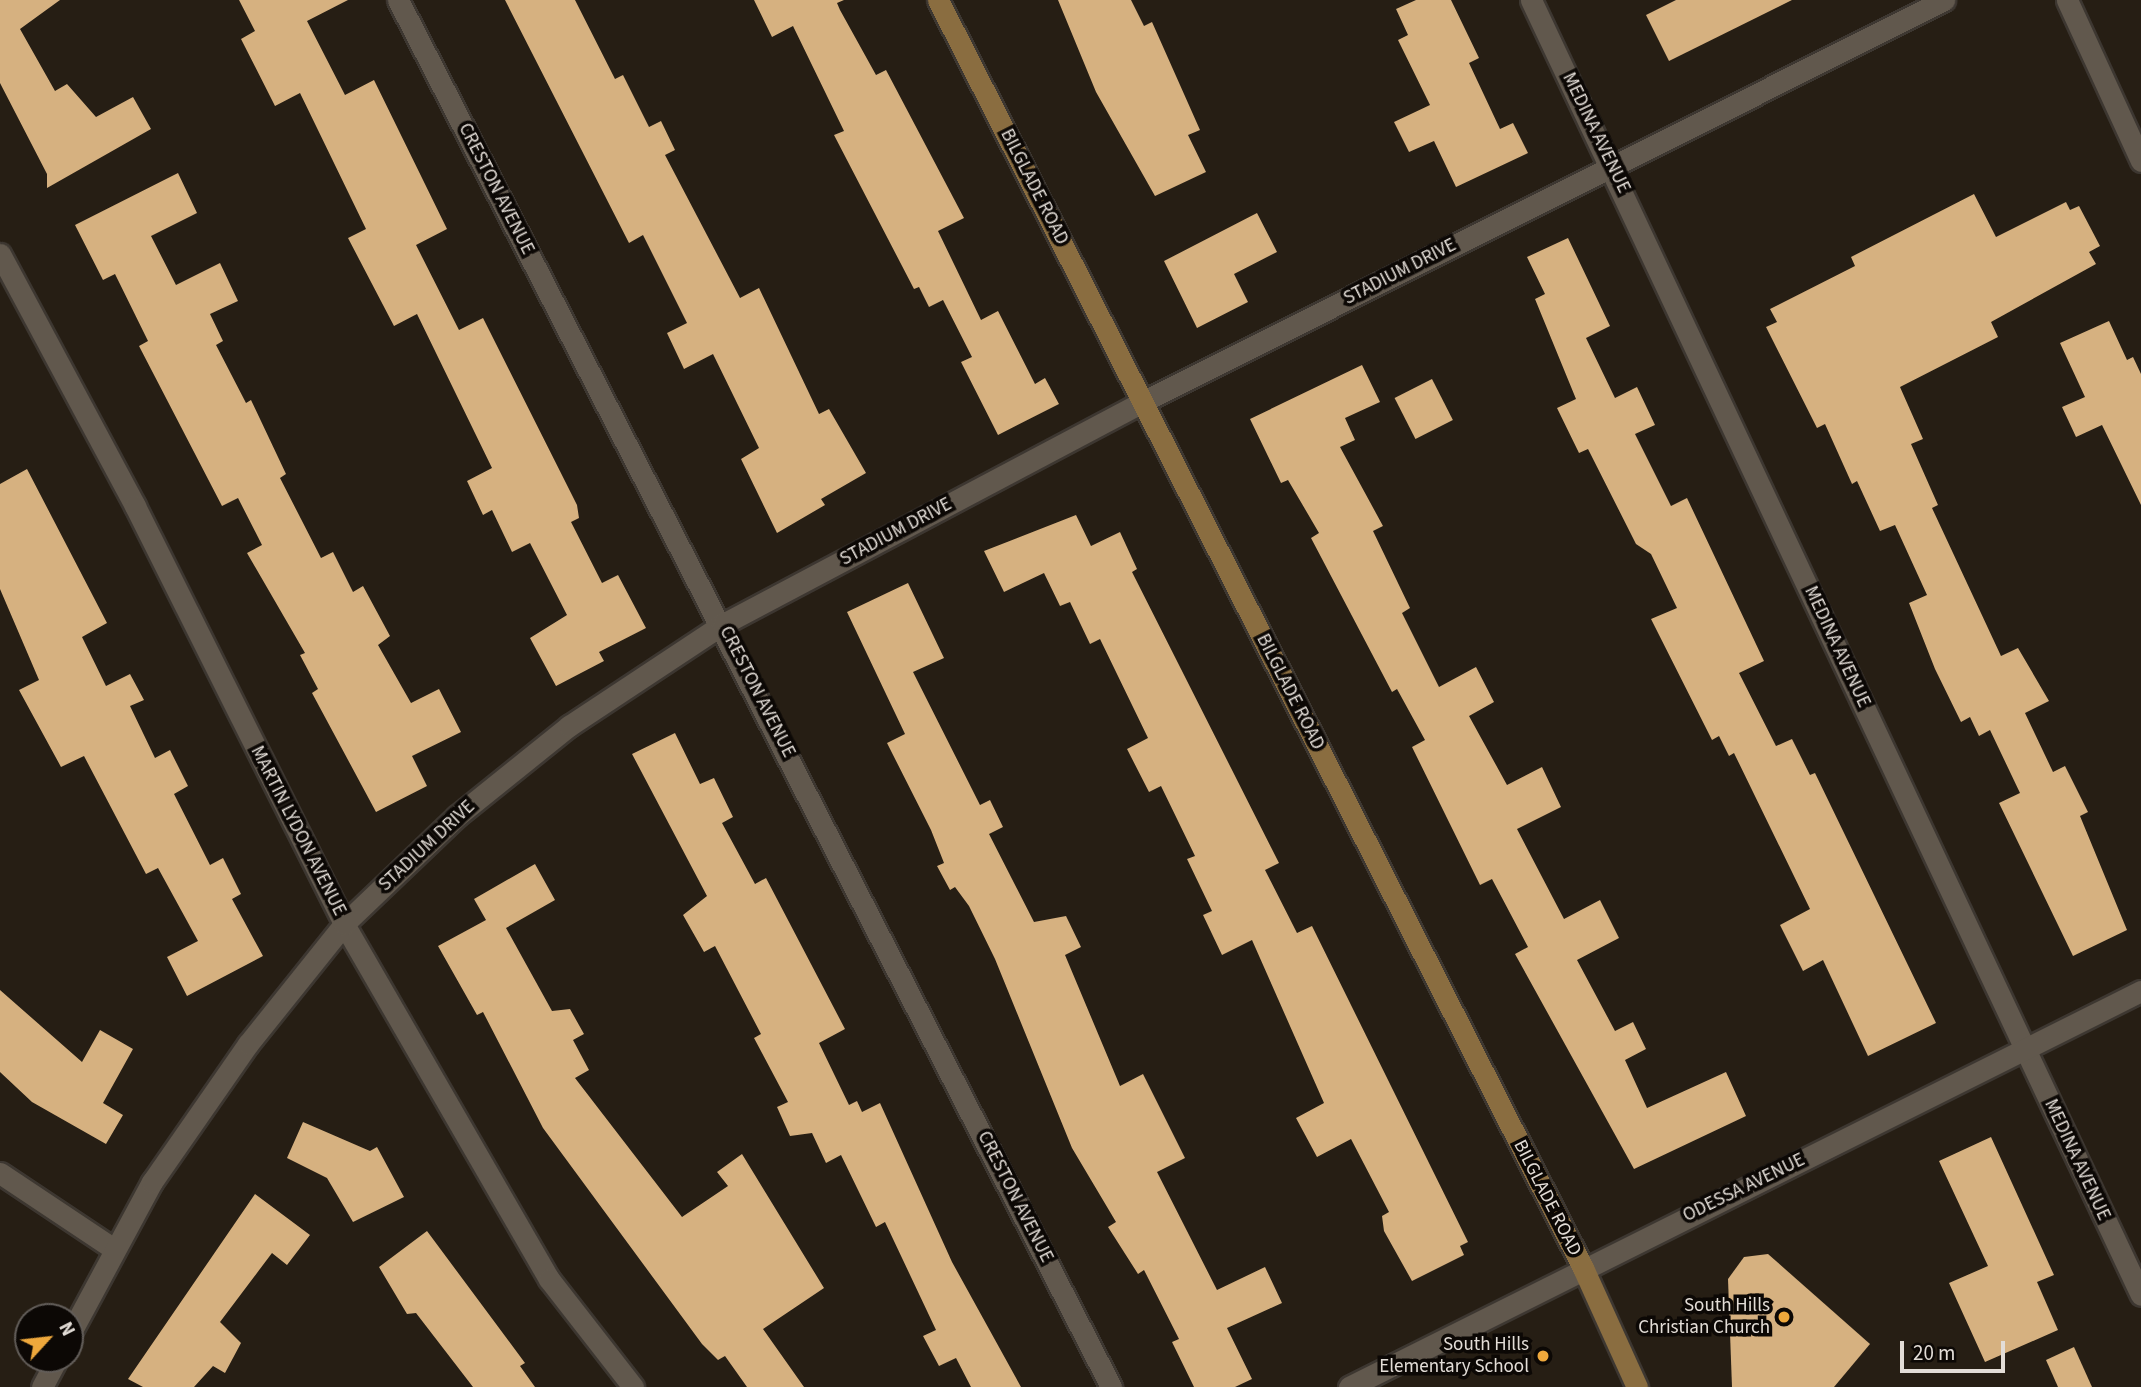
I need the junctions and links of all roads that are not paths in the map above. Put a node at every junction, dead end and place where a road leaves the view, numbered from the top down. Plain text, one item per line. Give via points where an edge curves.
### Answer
1 (398, 0) edge
2 (938, 0) edge
3 (1531, 0) edge
4 (1944, 0) edge
5 (2067, 0) edge
6 (2141, 161) edge
7 (1612, 165) junction
8 (0, 254) edge
9 (1144, 401) junction
10 (723, 624) junction
11 (344, 924) junction
12 (2141, 991) edge
13 (2024, 1049) junction
14 (0, 1173) edge
15 (114, 1249) junction
16 (1583, 1268) junction
17 (2141, 1294) edge
18 (84, 1307) edge
19 (633, 1387) edge
20 (1111, 1387) edge
21 (1349, 1387) edge
22 (1637, 1387) edge

1 - 10 street, CRESTON AVENUE
2 - 9 street, BILGLADE ROAD
3 - 7 street, MEDINA AVENUE
4 - 7 street, STADIUM DRIVE
5 - 6 street
7 - 9 street, STADIUM DRIVE
7 - 13 street, MEDINA AVENUE
8 - 11 street, MARTIN LYDON AVENUE via 135,506
9 - 10 street, STADIUM DRIVE
9 - 16 street, BILGLADE ROAD
10 - 11 street, STADIUM DRIVE via 569,726 457,816
10 - 20 street, CRESTON AVENUE
11 - 15 street, STADIUM DRIVE via 240,1056 152,1182
11 - 19 street, MARTIN LYDON AVENUE via 549,1279
12 - 13 street, ODESSA AVENUE
13 - 16 street, ODESSA AVENUE
13 - 17 street, MEDINA AVENUE
14 - 15 street
15 - 18 street, STADIUM DRIVE
16 - 21 street, ODESSA AVENUE
16 - 22 street, BILGLADE ROAD

